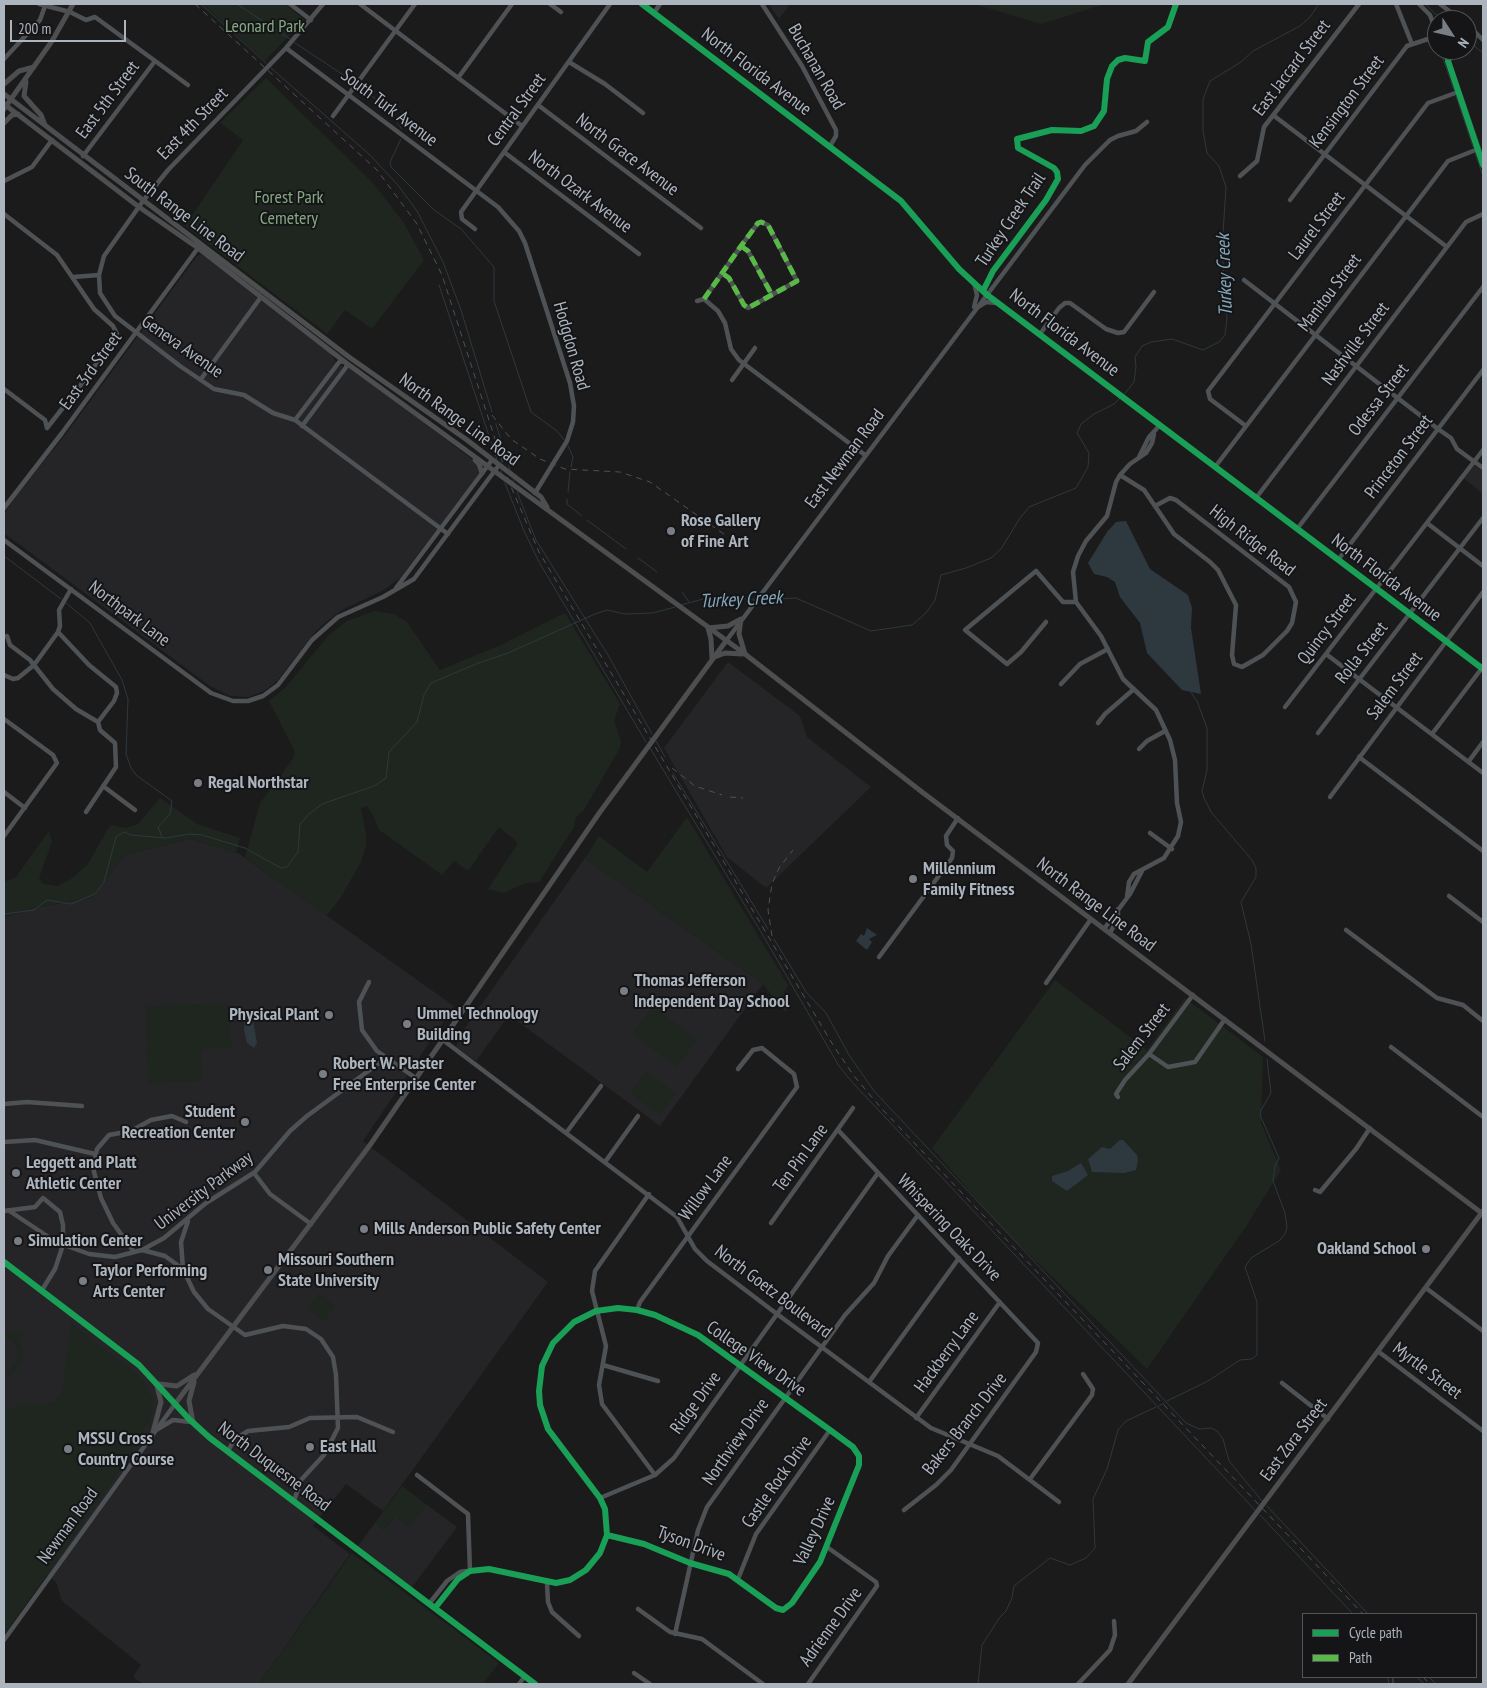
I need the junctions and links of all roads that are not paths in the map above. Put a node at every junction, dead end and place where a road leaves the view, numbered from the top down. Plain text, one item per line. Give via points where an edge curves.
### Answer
1 (39, 4) edge
2 (73, 4) edge
3 (290, 4) edge
4 (323, 4) edge
5 (360, 4) edge
6 (415, 4) edge
7 (512, 4) edge
8 (550, 4) edge
9 (610, 4) edge
10 (642, 4) edge
11 (660, 4) edge
12 (762, 4) edge
13 (1359, 4) edge
14 (1396, 4) edge
15 (45, 6) junction
16 (70, 12) junction
17 (561, 12) dead end
18 (654, 13) junction
19 (311, 20) junction
20 (395, 30) junction
21 (1427, 39) edge
22 (1412, 44) junction
23 (286, 48) junction
24 (4, 59) edge
25 (1447, 60) edge
26 (155, 61) junction
27 (569, 62) junction
28 (34, 67) junction
29 (28, 76) junction
30 (458, 78) junction
31 (4, 84) edge
32 (188, 85) dead end
33 (1458, 92) junction
34 (4, 94) edge
35 (348, 95) junction
36 (11, 100) junction
37 (538, 105) junction
38 (5, 106) edge
39 (643, 113) dead end
40 (18, 114) junction
41 (1273, 115) junction
42 (333, 116) dead end
43 (1147, 122) dead end
44 (4, 123) edge
45 (45, 126) junction
46 (522, 126) junction
47 (836, 130) junction
48 (841, 138) dead end
49 (52, 140) junction
50 (830, 146) junction
51 (1478, 149) junction
52 (504, 152) junction
53 (1324, 154) junction
54 (84, 156) junction
55 (1483, 165) edge
56 (1240, 176) dead end
57 (4, 181) edge
58 (1365, 185) junction
59 (476, 191) junction
60 (1290, 200) dead end
61 (143, 201) junction
62 (139, 207) junction
63 (4, 214) edge
64 (1483, 214) edge
65 (1406, 216) junction
66 (701, 228) dead end
67 (475, 229) dead end
68 (518, 230) joint
69 (741, 246) junction
70 (1447, 247) junction
71 (198, 248) junction
72 (639, 254) dead end
73 (722, 273) junction
74 (99, 275) junction
75 (73, 277) junction
76 (1244, 280) dead end
77 (973, 282) junction
78 (1483, 287) edge
79 (1154, 292) dead end
80 (986, 294) junction
81 (772, 295) junction
82 (261, 297) junction
83 (704, 299) junction
84 (696, 301) dead end
85 (999, 304) junction
86 (1274, 304) junction
87 (972, 313) junction
88 (136, 332) junction
89 (1040, 334) junction
90 (1315, 336) junction
91 (756, 348) dead end
92 (347, 360) junction
93 (744, 364) junction
94 (1356, 367) junction
95 (1483, 370) edge
96 (201, 379) junction
97 (732, 380) dead end
98 (4, 389) edge
99 (1397, 398) junction
100 (295, 420) junction
101 (1160, 425) junction
102 (302, 426) junction
103 (435, 426) junction
104 (1246, 426) junction
105 (1438, 429) junction
106 (1483, 450) edge
107 (865, 455) junction
108 (492, 460) junction
109 (1474, 462) junction
110 (488, 466) junction
111 (499, 466) junction
112 (1215, 468) junction
113 (1483, 468) edge
114 (495, 472) junction
115 (482, 473) junction
116 (1120, 475) junction
117 (535, 493) junction
118 (1256, 498) junction
119 (1155, 506) junction
120 (4, 508) edge
121 (549, 510) junction
122 (1483, 518) edge
123 (1427, 523) junction
124 (441, 529) junction
125 (1297, 529) junction
126 (448, 534) junction
127 (4, 540) edge
128 (1460, 548) junction
129 (1338, 560) junction
130 (1483, 566) edge
131 (71, 589) junction
132 (395, 589) junction
133 (1376, 589) junction
134 (1483, 592) edge
135 (1076, 602) junction
136 (1410, 614) junction
137 (741, 619) junction
138 (1046, 622) dead end
139 (708, 628) junction
140 (58, 632) junction
141 (7, 636) dead end
142 (726, 640) junction
143 (1446, 641) junction
144 (1108, 649) junction
145 (745, 654) junction
146 (1326, 654) junction
147 (712, 658) junction
148 (34, 665) junction
149 (1483, 668) edge
150 (4, 675) edge
151 (1359, 680) junction
152 (1061, 684) dead end
153 (1134, 689) junction
154 (1285, 707) dead end
155 (1396, 707) junction
156 (4, 719) edge
157 (98, 722) junction
158 (1098, 723) dead end
159 (1165, 731) junction
160 (1318, 733) dead end
161 (1432, 734) junction
162 (1483, 742) edge
163 (1140, 749) dead end
164 (1359, 757) junction
165 (1469, 761) junction
166 (1483, 773) edge
167 (103, 786) junction
168 (4, 792) edge
169 (1330, 797) dead end
170 (25, 808) junction
171 (135, 810) dead end
172 (86, 812) dead end
173 (958, 818) junction
174 (1150, 833) dead end
175 (4, 836) edge
176 (1172, 849) junction
177 (1483, 850) edge
178 (1449, 896) dead end
179 (1118, 909) junction
180 (1091, 919) junction
181 (1483, 922) edge
182 (1104, 929) junction
183 (1346, 930) dead end
184 (1110, 933) junction
185 (879, 957) dead end
186 (369, 982) dead end
187 (1046, 983) dead end
188 (1193, 995) junction
189 (1225, 1019) junction
190 (1483, 1021) edge
191 (443, 1040) junction
192 (1391, 1048) dead end
193 (1148, 1054) junction
194 (386, 1058) junction
195 (738, 1069) dead end
196 (417, 1079) junction
197 (601, 1086) dead end
198 (1118, 1097) dead end
199 (4, 1104) edge
200 (82, 1106) dead end
201 (853, 1108) dead end
202 (638, 1116) dead end
203 (1483, 1117) edge
204 (186, 1122) dead end
205 (1370, 1128) junction
206 (838, 1130) junction
207 (566, 1133) junction
208 (4, 1142) edge
209 (95, 1154) junction
210 (605, 1162) junction
211 (254, 1173) junction
212 (878, 1173) junction
213 (1315, 1190) dead end
214 (649, 1194) junction
215 (6, 1211) edge
216 (1483, 1213) edge
217 (918, 1215) junction
218 (191, 1216) junction
219 (771, 1223) dead end
220 (311, 1224) junction
221 (688, 1235) junction
222 (63, 1246) junction
223 (142, 1250) junction
224 (134, 1252) junction
225 (959, 1258) junction
226 (4, 1262) edge
227 (183, 1269) junction
228 (1426, 1288) junction
229 (42, 1290) junction
230 (1000, 1302) junction
231 (637, 1310) junction
232 (596, 1311) junction
233 (778, 1314) junction
234 (233, 1327) junction
235 (1483, 1331) edge
236 (822, 1346) junction
237 (1038, 1346) joint
238 (1379, 1352) junction
239 (603, 1365) junction
240 (741, 1365) junction
241 (200, 1370) junction
242 (1083, 1374) dead end
243 (658, 1381) dead end
244 (869, 1382) junction
245 (156, 1383) junction
246 (1282, 1383) dead end
247 (785, 1397) junction
248 (175, 1404) junction
249 (338, 1416) junction
250 (916, 1418) junction
251 (1328, 1419) junction
252 (192, 1422) junction
253 (830, 1430) junction
254 (1483, 1431) edge
255 (153, 1432) junction
256 (394, 1432) dead end
257 (970, 1443) junction
258 (228, 1451) junction
259 (860, 1458) joint
260 (417, 1474) dead end
261 (655, 1475) junction
262 (1030, 1479) junction
263 (600, 1498) junction
264 (294, 1502) junction
265 (1059, 1502) dead end
266 (904, 1510) dead end
267 (607, 1534) junction
268 (828, 1547) junction
269 (690, 1563) junction
270 (469, 1571) junction
271 (738, 1579) junction
272 (548, 1583) junction
273 (429, 1604) junction
274 (435, 1608) junction
275 (638, 1609) dead end
276 (783, 1610) joint
277 (1114, 1620) dead end
278 (675, 1634) junction
279 (579, 1636) dead end
280 (4, 1640) edge
281 (634, 1673) dead end
282 (524, 1676) junction
283 (647, 1683) edge
284 (519, 1684) edge
285 (536, 1684) edge
286 (763, 1684) edge
287 (808, 1684) edge
288 (1078, 1684) edge
289 (1128, 1684) edge

1 - 15 street
2 - 16 main road
3 - 19 street
4 - 19 street, East 4th Street
5 - 20 street
6 - 20 street
7 - 30 street
8 - 17 street
9 - 27 street, Central Street
10 - 18 street, North Florida Avenue
11 - 18 street
12 - 47 street, Buchanan Road via 802,66
13 - 41 street, East Jaccard Street
14 - 22 street
15 - 16 street
15 - 24 street via 40,20
16 - 26 street via 86,20 95,17
16 - 28 main road
18 - 50 street, North Florida Avenue
19 - 23 street, East 4th Street
20 - 30 street
20 - 35 street
21 - 22 street, Kensington Street
22 - 53 street, Kensington Street via 1407,46
23 - 35 street, South Turk Avenue
23 - 61 street, East 4th Street via 168,170
25 - 33 street
26 - 32 street
26 - 54 street, East 5th Street
27 - 37 street, Central Street
27 - 39 street
28 - 29 main road
28 - 31 main road via 19,71
29 - 36 main road
29 - 45 main road via 24,96 41,115
30 - 46 street
33 - 51 street
33 - 58 street, Laurel Street via 1428,103
34 - 36 main road, South Range Line Road
35 - 42 street
35 - 59 street, South Turk Avenue
36 - 38 main road
36 - 45 main road, South Range Line Road
37 - 46 street, Central Street
37 - 66 street, North Grace Avenue
38 - 40 main road, South Range Line Road
40 - 44 main road
40 - 49 main road, South Range Line Road
41 - 53 street
41 - 56 street, East Jaccard Street via 1262,130 1257,161
43 - 80 street via 1136,132 1110,140 1084,165
45 - 54 main road, South Range Line Road
46 - 52 street, Central Street
47 - 48 street
47 - 50 street, Buchanan Road
49 - 57 street via 32,167
49 - 62 main road, South Range Line Road
50 - 77 street, North Florida Avenue via 901,201
51 - 55 street
51 - 65 street, Manitou Street via 1448,161
52 - 59 street, Central Street
52 - 72 street, North Ozark Avenue
53 - 58 street
53 - 60 street, Kensington Street
54 - 61 main road, South Range Line Road
58 - 65 street
58 - 86 street, Laurel Street
59 - 67 street, Central Street via 460,214
59 - 68 street, South Turk Avenue via 501,210
61 - 62 street, East 4th Street
61 - 92 main road, South Range Line Road
62 - 71 main road, South Range Line Road
62 - 74 street, East 4th Street via 108,250
63 - 75 street via 57,255
64 - 70 street, Nashville Street via 1468,220
65 - 70 street
65 - 90 street, Manitou Street
68 - 117 street, Hodgdon Road via 570,383 574,406 567,441
69 - 73 street
69 - 81 street via 748,251
69 - 81 street via 758,223 768,225 797,281
70 - 94 street, Nashville Street
71 - 82 main road, South Range Line Road
71 - 88 street, East 3rd Street
73 - 81 street via 729,278 746,307 751,308
73 - 83 street
74 - 75 street
74 - 88 street, Geneva Avenue via 100,293 108,308
75 - 98 street via 97,312 117,330 114,340 47,428 45,420
76 - 86 street
77 - 80 street, North Florida Avenue
77 - 87 street via 977,297
78 - 99 street, Odessa Street
79 - 89 street via 1124,332 1110,331 1074,304 1065,303
80 - 85 street, North Florida Avenue
80 - 87 street, East Newman Road
82 - 92 main road, South Range Line Road
82 - 96 street
83 - 84 street
83 - 93 street via 722,316 731,349
85 - 87 street via 984,303
85 - 89 street, North Florida Avenue
86 - 90 street
86 - 104 street, Laurel Street via 1208,391 1210,399
87 - 107 street, East Newman Road
88 - 96 street, Geneva Avenue
88 - 120 street, East 3rd Street
89 - 101 street, North Florida Avenue
90 - 94 street
90 - 104 street, Manitou Street
91 - 93 street
92 - 100 street via 340,361
92 - 102 street via 347,366
92 - 103 main road, North Range Line Road
92 - 108 main road, North Range Line Road via 414,401
93 - 97 street
93 - 107 street
94 - 99 street
94 - 118 street, Nashville Street
95 - 105 street, Princeton Street
96 - 100 street, Geneva Avenue via 214,389 244,395 274,413
99 - 105 street
99 - 125 street, Odessa Street
100 - 102 street, Geneva Avenue
101 - 112 street, North Florida Avenue
101 - 116 street via 1150,448
102 - 124 street, Geneva Avenue
103 - 110 main road, North Range Line Road
103 - 115 main road via 439,433 479,464
104 - 112 street, Manitou Street
105 - 109 street
105 - 129 street, Princeton Street
106 - 109 street, Quincy Street
107 - 137 street, East Newman Road
108 - 110 street
108 - 111 main road, North Range Line Road
109 - 113 street
109 - 123 street, Quincy Street
110 - 114 main road, North Range Line Road
110 - 115 street
111 - 114 street
111 - 117 main road, North Range Line Road
112 - 118 street, North Florida Avenue
114 - 121 main road, North Range Line Road
114 - 126 street
115 - 124 street
116 - 119 street via 1140,486
116 - 135 street via 1107,516 1078,556 1073,572
117 - 121 main road, North Range Line Road
118 - 125 street, North Florida Avenue
119 - 119 street, High Ridge Road via 1174,534 1210,562 1223,579 1236,605 1234,664 1242,666 1263,655 1287,631 1296,612 1293,594 1284,582 1176,500 1170,498
121 - 139 main road, North Range Line Road
122 - 128 street, Rolla Street
123 - 128 street
123 - 133 street, Quincy Street
124 - 126 street, Geneva Avenue
124 - 132 street
125 - 129 street, North Florida Avenue
126 - 132 street via 414,579
127 - 131 street, Northpark Lane
128 - 130 street
128 - 136 street, Rolla Street
129 - 133 street, North Florida Avenue
131 - 132 street, Northpark Lane via 211,693 241,702 259,698 274,688 319,633 338,617
131 - 140 street via 59,610
133 - 136 street, North Florida Avenue
133 - 146 street, Quincy Street
134 - 143 street, Salem Street
135 - 138 street via 1063,602 1036,571 965,630 1007,664
135 - 144 street
136 - 143 street, North Florida Avenue
136 - 151 street, Rolla Street
137 - 139 main road via 728,626
137 - 142 street, East Newman Road
137 - 145 main road via 740,639
139 - 142 main road, North Range Line Road
139 - 147 main road
140 - 148 street
140 - 157 street via 89,665 116,687 114,701
141 - 148 street via 10,646
142 - 145 main road, North Range Line Road
142 - 147 main road
143 - 149 street, North Florida Avenue
143 - 155 street, Salem Street
144 - 152 street via 1080,664
144 - 153 street via 1123,679
145 - 147 main road via 725,653
145 - 173 main road, North Range Line Road
146 - 151 street
146 - 154 street, Quincy Street
147 - 191 main road via 600,812
148 - 150 street via 13,679
148 - 157 street via 53,689 76,709
149 - 161 street
151 - 155 street
151 - 160 street, Rolla Street
153 - 158 street
153 - 159 street via 1156,710
155 - 161 street
155 - 164 street, Salem Street
156 - 170 street via 54,755 57,763
157 - 167 street via 100,730 115,743 116,767
159 - 163 street
159 - 176 street via 1176,760 1176,802 1181,822
161 - 165 street
162 - 165 street
164 - 169 street, Salem Street
164 - 177 street
165 - 166 street
167 - 171 street
167 - 172 street
168 - 170 street
170 - 175 street
173 - 180 main road, North Range Line Road
173 - 185 street via 946,836 947,845 953,851 952,858
174 - 176 street
176 - 179 street via 1164,858 1134,874 1127,897
178 - 181 street
179 - 182 street
179 - 184 street via 1118,918
180 - 182 main road, North Range Line Road
180 - 187 street
182 - 184 main road, North Range Line Road
183 - 190 street via 1437,998 1463,1005
184 - 188 main road, North Range Line Road
186 - 194 street via 358,1002 362,1030
188 - 189 main road, North Range Line Road
188 - 193 street, Salem Street
189 - 193 street via 1195,1062 1168,1067
189 - 205 main road, North Range Line Road
191 - 196 main road
191 - 207 street, North Goetz Boulevard
192 - 203 street
193 - 198 street, Salem Street via 1125,1080 1116,1094
194 - 196 street
194 - 211 street, University Parkway via 307,1116
195 - 221 street, Willow Lane via 753,1050 762,1048 794,1074 797,1087
196 - 220 main road
197 - 207 street
199 - 200 street via 27,1102
201 - 206 street, Ten Pin Lane
202 - 210 street
204 - 209 street via 172,1116 146,1122 131,1131 109,1135
205 - 213 street via 1320,1192
205 - 216 main road, North Range Line Road
206 - 212 street, Whispering Oaks Drive
206 - 219 street, Ten Pin Lane
207 - 210 street, North Goetz Boulevard
208 - 209 street via 35,1140
209 - 224 street via 93,1168 101,1198 113,1223
210 - 214 street, North Goetz Boulevard
211 - 218 street, University Parkway
211 - 220 street via 270,1194
212 - 217 street, Whispering Oaks Drive
212 - 233 street, Ridge Drive
214 - 221 street, North Goetz Boulevard via 678,1217
214 - 232 street via 595,1271 592,1290
215 - 222 street, University Parkway
215 - 222 street via 35,1207 43,1198 48,1201 62,1218
216 - 228 main road, East Zora Street
217 - 225 street, Whispering Oaks Drive
217 - 236 street, Northview Drive via 888,1256 874,1283
218 - 223 street, University Parkway via 165,1238
218 - 227 street via 181,1242
220 - 234 main road
221 - 231 street, Willow Lane
221 - 233 street, North Goetz Boulevard via 695,1249 707,1261
222 - 224 street, University Parkway via 106,1257
222 - 229 street via 55,1269
223 - 224 street, University Parkway
223 - 227 street via 165,1256
225 - 230 street, Whispering Oaks Drive
225 - 244 street
226 - 229 main road, North Duquesne Road
227 - 234 street via 204,1305
228 - 235 street
228 - 238 main road, East Zora Street
229 - 245 main road, North Duquesne Road via 129,1357
230 - 237 street, Whispering Oaks Drive via 1035,1338
230 - 250 street, Hackberry Lane
231 - 232 street, College View Drive
231 - 240 street, College View Drive via 698,1335
232 - 239 street via 606,1346
232 - 263 street, College View Drive via 574,1322 553,1343 542,1366 539,1391 542,1416 548,1429
233 - 236 street, North Goetz Boulevard
233 - 240 street, Ridge Drive
234 - 241 main road
234 - 249 street via 248,1335 274,1327 292,1326 306,1329 321,1339 335,1366
236 - 244 street, North Goetz Boulevard
236 - 247 street, Northview Drive
237 - 257 street, Bakers Branch Drive
238 - 251 main road, East Zora Street
238 - 254 street, Myrtle Street
239 - 243 street
239 - 261 street via 599,1385 602,1404
240 - 247 street, College View Drive
240 - 261 street, Ridge Drive via 674,1458
241 - 245 main road via 176,1386
241 - 248 main road
241 - 252 main road via 190,1394
242 - 262 street via 1093,1389 1092,1395
244 - 250 street, North Goetz Boulevard
245 - 248 main road, North Duquesne Road
245 - 255 main road via 161,1402
246 - 251 street
247 - 253 street, College View Drive
247 - 269 street, Northview Drive via 707,1507
248 - 252 street, North Duquesne Road
248 - 255 street, Newman Road
249 - 256 street via 360,1418
249 - 258 street via 310,1418 289,1428 248,1431 234,1440
249 - 264 street via 338,1428 330,1446 301,1480
250 - 257 street, North Goetz Boulevard via 941,1433
251 - 289 main road, East Zora Street
252 - 255 street via 173,1420
252 - 258 street, North Duquesne Road
253 - 259 street, College View Drive via 855,1449
253 - 271 street, Castle Rock Drive via 760,1526
255 - 280 street, Newman Road
257 - 262 street, North Goetz Boulevard via 998,1456
257 - 266 street, Bakers Branch Drive via 943,1479
258 - 264 street, North Duquesne Road
259 - 268 street, Valley Drive
260 - 270 street via 468,1514
261 - 263 street, Ridge Drive
262 - 265 street, North Goetz Boulevard
263 - 267 street, College View Drive
264 - 273 street, North Duquesne Road
267 - 269 street, Tyson Drive via 644,1544
267 - 272 street via 600,1553 586,1570 570,1580
268 - 276 street, Valley Drive via 808,1581
268 - 287 street, Adrienne Drive via 876,1582 877,1586
269 - 271 street, Tyson Drive via 722,1571
269 - 278 street, Northview Drive
270 - 272 street via 489,1570
270 - 273 street via 449,1579
270 - 274 street via 456,1581
271 - 276 street, Tyson Drive
272 - 279 street via 548,1602 552,1612
273 - 274 street, North Duquesne Road
274 - 282 street, North Duquesne Road
275 - 278 street via 658,1626
277 - 288 street via 1115,1635 1110,1650
278 - 286 street via 702,1639
281 - 283 street
282 - 284 street
282 - 285 street, North Duquesne Road

